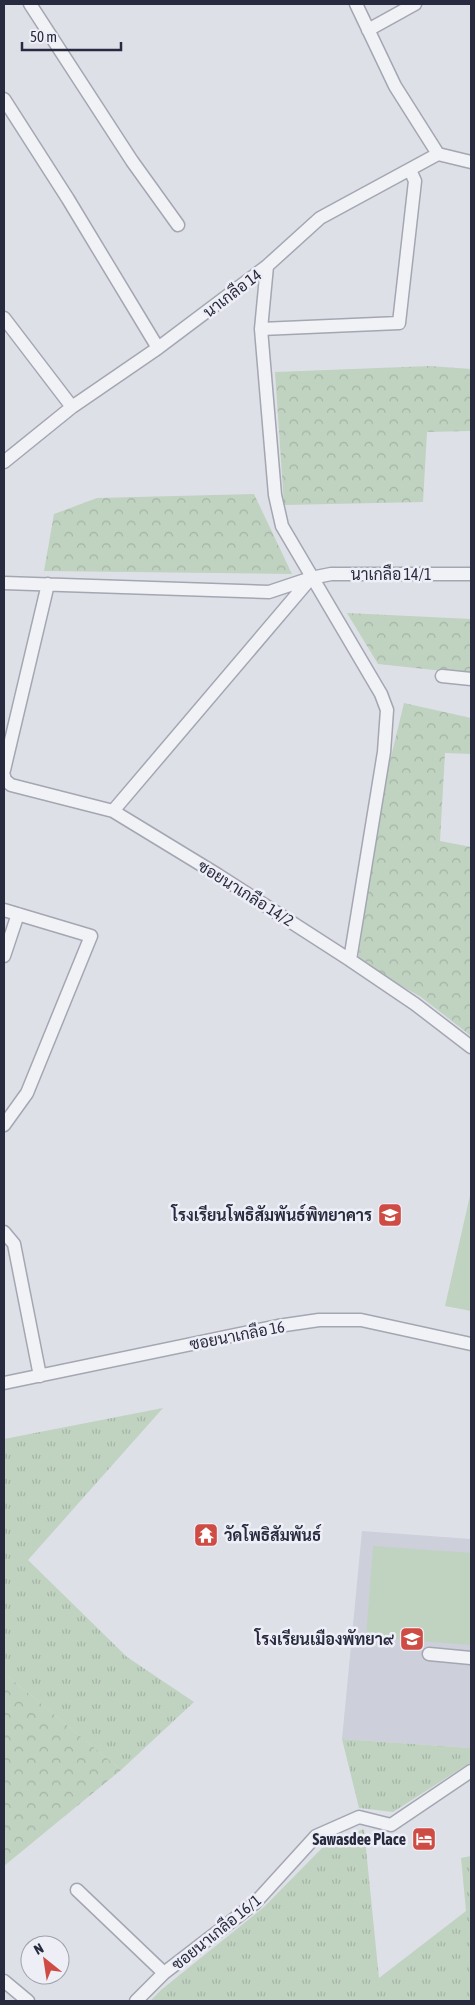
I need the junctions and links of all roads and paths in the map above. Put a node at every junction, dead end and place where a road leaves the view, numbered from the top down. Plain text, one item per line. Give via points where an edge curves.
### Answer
1 (30, 4) edge
2 (356, 4) edge
3 (415, 4) edge
4 (368, 30) junction
5 (4, 99) edge
6 (438, 154) junction
7 (471, 162) edge
8 (410, 170) junction
9 (178, 225) dead end
10 (267, 266) junction
11 (4, 318) edge
12 (261, 329) junction
13 (158, 348) junction
14 (72, 407) junction
15 (4, 462) edge
16 (471, 574) edge
17 (311, 578) junction
18 (4, 583) edge
19 (48, 584) junction
20 (442, 676) dead end
21 (471, 679) edge
22 (4, 770) edge
23 (4, 776) edge
24 (113, 811) junction
25 (4, 910) edge
26 (18, 914) junction
27 (4, 956) edge
28 (350, 960) junction
29 (471, 1047) edge
30 (4, 1125) edge
31 (4, 1232) edge
32 (471, 1344) edge
33 (40, 1376) junction
34 (4, 1382) edge
35 (429, 1654) dead end
36 (471, 1658) edge
37 (471, 1771) edge
38 (77, 1890) dead end
39 (164, 1974) junction
40 (4, 1980) edge
41 (28, 2001) edge
42 (136, 2001) edge

1 - 9 street via 132,161
2 - 4 street
3 - 4 street
4 - 6 street via 395,86
5 - 13 street
6 - 7 street
6 - 8 street, นาเกลือ 14
8 - 10 street, นาเกลือ 14 via 320,218
8 - 12 street via 416,181 400,323
10 - 12 street
10 - 13 street, นาเกลือ 14
11 - 14 street
12 - 17 street via 275,495 282,526
13 - 14 street, นาเกลือ 14
14 - 15 street, นาเกลือ 14
16 - 17 street, นาเกลือ 14/1 via 331,574
17 - 19 street, นาเกลือ 14/1 via 269,592
17 - 24 street
17 - 28 street via 387,710 384,752
18 - 19 street, นาเกลือ 14/1
19 - 22 street
20 - 21 street
23 - 24 street, ซอยนาเกลือ 14/2 via 11,785
24 - 28 street, ซอยนาเกลือ 14/2
25 - 26 street
26 - 27 street
26 - 30 street via 91,936 27,1093
28 - 29 street, ซอยนาเกลือ 14/2
31 - 33 street via 14,1244
32 - 33 street, ซอยนาเกลือ 16 via 360,1320 319,1320
33 - 34 street, ซอยนาเกลือ 16
35 - 36 street
37 - 39 street, ซอยนาเกลือ 16/1 via 391,1825 359,1817 316,1836 255,1903
38 - 39 street
39 - 42 street, ซอยนาเกลือ 16/1
40 - 41 street

